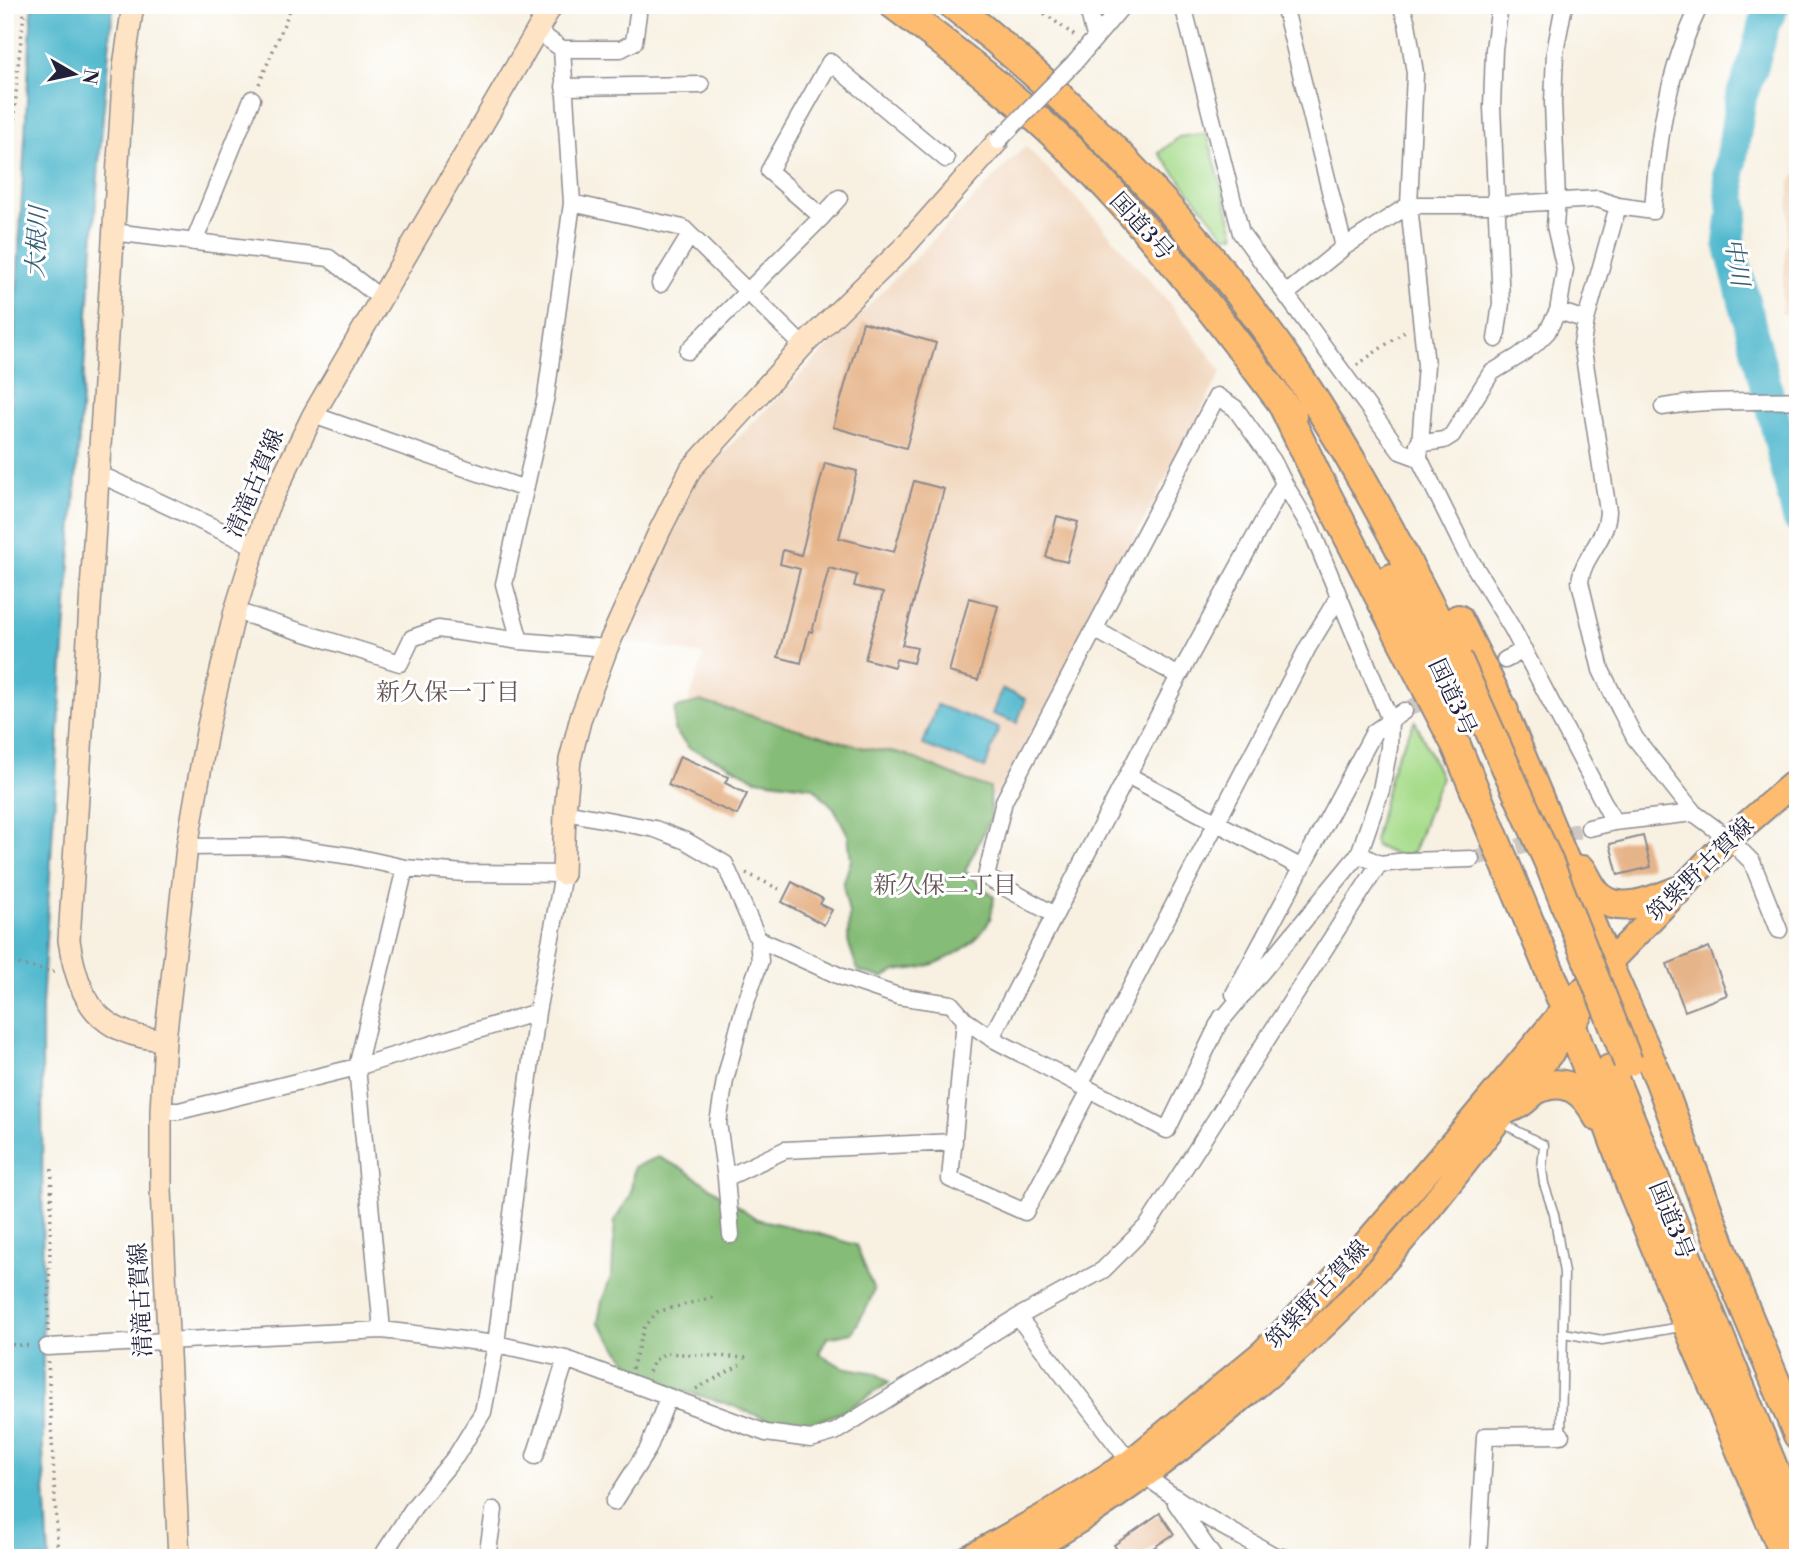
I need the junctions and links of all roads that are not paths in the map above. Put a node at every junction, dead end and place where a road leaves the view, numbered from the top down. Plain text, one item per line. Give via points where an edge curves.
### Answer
1 (133, 5) edge
2 (552, 5) edge
3 (894, 5) edge
4 (953, 5) edge
5 (1087, 5) edge
6 (1123, 5) edge
7 (1184, 5) edge
8 (1284, 5) edge
9 (1401, 5) edge
10 (1500, 5) edge
11 (1564, 5) edge
12 (1700, 5) edge
13 (638, 14) dead end
14 (537, 31) junction
15 (1092, 41) junction
16 (562, 49) junction
17 (701, 85) dead end
18 (564, 87) junction
19 (252, 99) road end
20 (998, 141) joint
21 (946, 159) dead end
22 (839, 198) dead end
23 (1557, 200) junction
24 (572, 203) junction
25 (1409, 205) junction
26 (1496, 205) junction
27 (1618, 206) junction
28 (822, 217) junction
29 (113, 232) junction
30 (690, 235) junction
31 (194, 242) junction
32 (1344, 247) junction
33 (660, 284) dead end
34 (747, 292) junction
35 (1286, 294) junction
36 (382, 299) junction
37 (1558, 311) junction
38 (1586, 320) junction
39 (1496, 340) dead end
40 (803, 346) junction
41 (688, 351) dead end
42 (1306, 386) junction
43 (1798, 400) edge
44 (1281, 401) junction
45 (1663, 407) dead end
46 (313, 415) junction
47 (1419, 451) junction
48 (99, 478) junction
49 (1283, 483) junction
50 (525, 489) junction
51 (254, 546) junction
52 (1339, 596) junction
53 (235, 611) junction
54 (1094, 629) junction
55 (520, 640) junction
56 (607, 648) junction
57 (1524, 650) junction
58 (1505, 660) tunnel mouth
59 (1448, 661) junction
60 (1179, 676) junction
61 (1496, 695) junction
62 (1397, 715) junction
63 (1129, 776) junction
64 (1798, 779) edge
65 (565, 812) junction
66 (1694, 813) junction
67 (1217, 822) junction
68 (1614, 822) junction
69 (1589, 828) tunnel mouth
70 (1729, 839) junction
71 (187, 848) junction
72 (1359, 854) junction
73 (1471, 859) tunnel mouth
74 (1379, 864) junction
75 (405, 868) junction
76 (1302, 868) junction
77 (563, 873) junction
78 (1677, 891) junction
79 (1055, 915) junction
80 (1779, 930) dead end
81 (758, 939) junction
82 (1608, 965) junction
83 (537, 1012) junction
84 (1568, 1017) junction
85 (965, 1020) junction
86 (1217, 1026) junction
87 (992, 1038) junction
88 (165, 1040) junction
89 (1619, 1066) junction
90 (357, 1067) junction
91 (1085, 1088) junction
92 (161, 1111) junction
93 (1500, 1115) junction
94 (954, 1142) junction
95 (726, 1178) junction
96 (1633, 1192) junction
97 (731, 1235) dead end
98 (1018, 1317) junction
99 (1688, 1326) junction
100 (382, 1330) junction
101 (1564, 1333) junction
102 (168, 1341) junction
103 (496, 1344) junction
104 (47, 1347) road end
105 (566, 1359) junction
106 (672, 1399) junction
107 (1561, 1435) joint
108 (1798, 1435) edge
109 (535, 1456) dead end
110 (1138, 1469) junction
111 (1798, 1477) edge
112 (1173, 1498) junction
113 (614, 1502) dead end
114 (494, 1510) dead end
115 (1798, 1528) edge
116 (1277, 1557) edge
117 (179, 1558) edge
118 (381, 1558) edge
119 (487, 1558) edge
120 (968, 1558) edge
121 (1016, 1558) edge
122 (1214, 1558) edge
123 (1478, 1558) edge
124 (1786, 1558) edge

1 - 29 main road via 124,66
2 - 14 main road, 清滝古賀線
3 - 44 highway, 国道3号 via 984,73 1089,168 1171,258
4 - 42 highway, 国道3号 via 1010,50 1112,146 1194,239
5 - 15 street
6 - 15 street
7 - 35 street via 1241,233
8 - 32 street
9 - 25 street via 1415,73
10 - 26 street via 1492,107
11 - 23 street via 1555,52 1553,103
12 - 27 street via 1667,92 1657,146 1653,211
13 - 16 street via 634,42 621,49
14 - 16 street
14 - 36 main road, 清滝古賀線
15 - 20 street, bridge
16 - 18 street
17 - 18 street
18 - 24 street
19 - 31 street
20 - 40 main road via 903,247
21 - 28 street via 831,62 769,171
22 - 28 street
23 - 26 street
23 - 27 street via 1598,200
23 - 37 street via 1555,226 1565,269
24 - 30 street via 683,228
24 - 50 street via 546,396
25 - 26 street
25 - 32 street
25 - 47 street via 1426,365
26 - 39 street via 1501,303
27 - 38 street
28 - 34 street
29 - 31 street
29 - 48 main road
30 - 33 street
30 - 34 street
31 - 36 street via 328,258
32 - 35 street
34 - 40 street
34 - 41 street
35 - 47 street via 1400,451
36 - 46 main road, 清滝古賀線
37 - 38 street
37 - 47 street via 1535,344 1491,373 1452,435
38 - 66 street via 1582,345 1608,511 1604,534 1580,574 1580,582 1601,670 1620,709 1636,738
40 - 56 main road via 691,469
42 - 59 highway, 国道3号 via 1404,556
42 - 61 highway via 1359,446
43 - 45 street via 1693,401
44 - 59 highway, 国道3号 via 1331,467
44 - 84 highway via 1455,745
46 - 50 street
46 - 51 main road, 清滝古賀線
47 - 57 street via 1465,551
48 - 51 street via 110,479
48 - 88 main road via 69,940 73,964 93,1011 113,1028
49 - 52 street via 1311,529
49 - 54 street via 1246,422 1217,397
49 - 60 street
50 - 55 street via 503,584
51 - 53 main road, 清滝古賀線
52 - 62 street
52 - 67 street
53 - 55 street via 400,663 412,638 438,629
53 - 71 main road, 清滝古賀線 via 208,726
54 - 60 street
54 - 79 street via 1004,801 986,877
55 - 56 street
56 - 65 main road via 581,717 570,760
57 - 58 street
57 - 68 street
59 - 89 highway, 国道3号, bridge via 1549,863
60 - 63 street
61 - 78 highway via 1603,901 1648,903
61 - 82 highway
62 - 72 street via 1381,790
62 - 76 street via 1374,732
63 - 67 street
63 - 79 street
64 - 70 main road, 筑紫野古賀線
65 - 77 main road
65 - 81 street via 655,829 725,864
66 - 68 street
66 - 70 street
67 - 76 street
67 - 91 street
68 - 69 street
70 - 78 main road, 筑紫野古賀線
70 - 80 street via 1752,862
71 - 75 street via 282,846
71 - 88 main road, 清滝古賀線
72 - 74 street
72 - 86 street
73 - 74 street
74 - 98 street via 1148,1225 1103,1270
75 - 77 street
75 - 90 street
76 - 86 street
77 - 83 street
78 - 82 main road, 筑紫野古賀線
79 - 87 street
81 - 85 street via 842,977 898,996 951,1004
81 - 95 street via 760,961 724,1080 718,1123
82 - 84 main road, 筑紫野古賀線
82 - 108 highway via 1659,1079 1738,1293
83 - 90 street
83 - 103 street
84 - 93 main road, 筑紫野古賀線
84 - 96 highway
84 - 110 main road, 筑紫野古賀線 via 1336,1276
85 - 87 street
85 - 94 street
86 - 91 street via 1167,1130
87 - 91 street
88 - 92 main road, 清滝古賀線
89 - 111 highway, 国道3号
89 - 115 highway, 国道3号
90 - 92 street via 179,1111
90 - 100 street
91 - 94 street via 1025,1212 950,1179
92 - 102 main road, 清滝古賀線
93 - 96 highway via 1535,1090 1552,1084 1581,1092 1591,1102
93 - 101 lane via 1544,1145 1544,1184 1564,1273
93 - 110 main road, 筑紫野古賀線 via 1416,1225 1360,1289 1280,1367 1189,1443
94 - 95 street via 785,1150
95 - 97 street
96 - 99 highway
98 - 106 street via 869,1412 835,1432 811,1439 766,1433
98 - 110 street
99 - 101 lane via 1602,1340
99 - 124 highway
100 - 102 street
100 - 103 street
101 - 107 lane
102 - 104 street
102 - 117 main road, 清滝古賀線
103 - 105 street
103 - 118 street via 483,1412
105 - 106 street
105 - 109 street
106 - 113 street via 648,1449
107 - 123 street via 1485,1436
110 - 112 street
110 - 120 main road, 筑紫野古賀線
110 - 121 main road, 筑紫野古賀線 via 1054,1537
112 - 116 street
112 - 122 street
114 - 119 street

